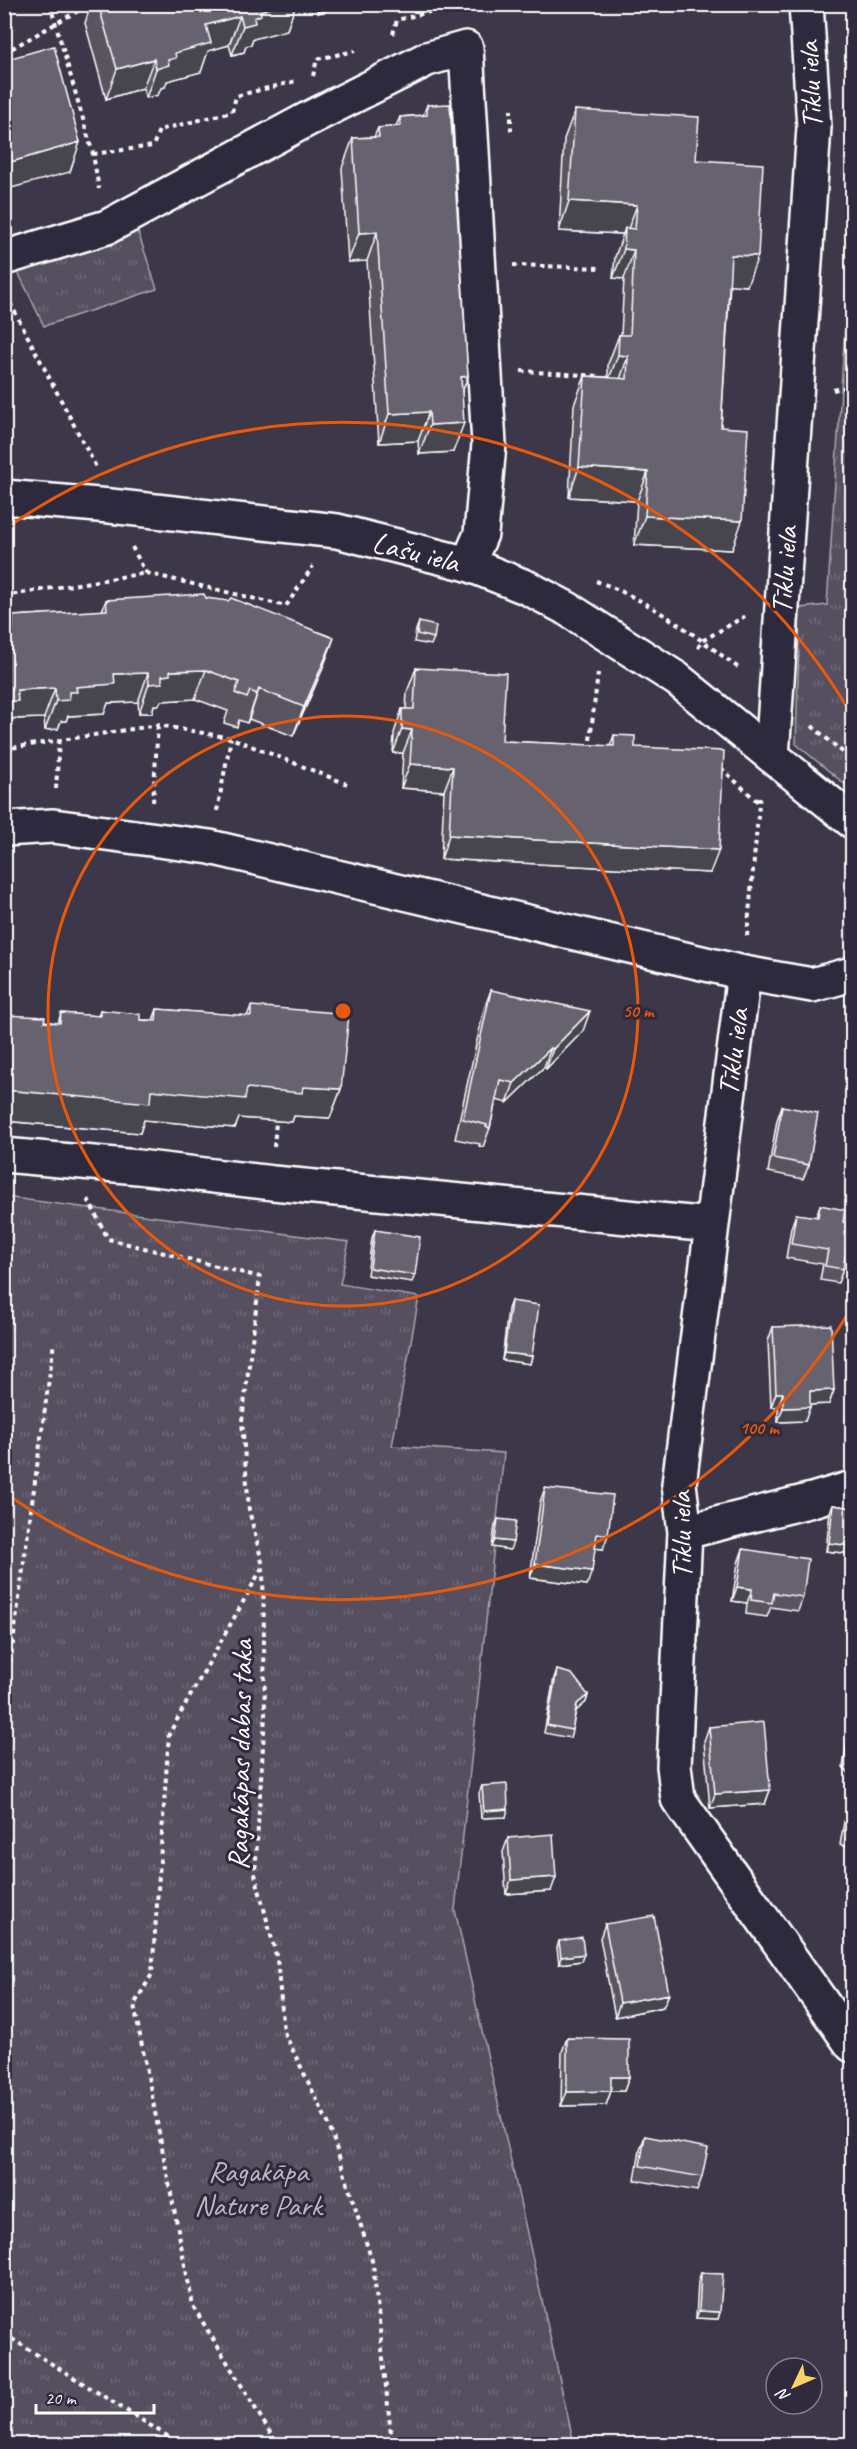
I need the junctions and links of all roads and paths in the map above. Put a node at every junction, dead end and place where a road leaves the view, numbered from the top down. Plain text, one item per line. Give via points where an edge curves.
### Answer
1 (50, 4) edge
2 (90, 4) edge
3 (806, 4) edge
4 (449, 6) dead end
5 (56, 24) junction
6 (391, 43) dead end
7 (359, 50) dead end
8 (4, 53) edge
9 (4, 258) edge
10 (507, 264) dead end
11 (601, 268) dead end
12 (4, 291) edge
13 (517, 371) dead end
14 (599, 376) edge
15 (4, 497) edge
16 (110, 506) junction
17 (337, 531) junction
18 (468, 564) junction
19 (4, 596) edge
20 (608, 678) dead end
21 (158, 725) junction
22 (231, 738) junction
23 (59, 741) junction
24 (4, 750) edge
25 (588, 754) edge
26 (772, 756) junction
27 (715, 763) edge
28 (347, 784) dead end
29 (758, 802) junction
30 (852, 821) edge
31 (53, 826) junction
32 (4, 829) edge
33 (151, 838) junction
34 (210, 847) junction
35 (744, 973) junction
36 (852, 974) edge
37 (4, 1155) edge
38 (711, 1225) junction
39 (108, 1239) dead end
40 (54, 1342) dead end
41 (852, 1488) edge
42 (686, 1532) junction
43 (263, 1566) junction
44 (4, 1689) edge
45 (852, 2045) edge
46 (4, 2334) edge
47 (180, 2445) edge
48 (273, 2445) edge
49 (392, 2445) edge

1 - 5 path
2 - 5 path
3 - 26 street, Tīklu iela via 814,126
4 - 6 path via 397,20
5 - 7 path via 93,154 153,146 159,130 232,112 236,96 313,77 317,59
5 - 8 path
9 - 18 street via 106,227 417,64 466,48 489,444 481,534
10 - 11 path
12 - 16 path via 98,470
13 - 14 path
15 - 16 street, Lašu iela
16 - 17 street, Lašu iela
17 - 18 street, Lašu iela
17 - 19 path via 286,606 146,573
18 - 26 street, Lašu iela via 528,588 576,614 677,679
20 - 25 path via 598,672
21 - 22 path
21 - 23 path
21 - 33 path
22 - 28 path
22 - 34 path
23 - 24 path
23 - 31 path
26 - 29 path, Tīklu iela
26 - 30 street, Lašu iela
27 - 29 path
29 - 35 path, Tīklu iela
31 - 32 street
31 - 33 street
33 - 34 street
34 - 35 street
35 - 36 street via 812,985
35 - 38 street, Tīklu iela
37 - 38 street
38 - 42 street, Tīklu iela via 679,1484
39 - 43 path, Ragakāpas dabas taka via 260,1277 242,1421 249,1510
40 - 44 path
41 - 42 street
42 - 45 street, Tīklu iela via 674,1766 678,1800
43 - 48 path via 169,1734 152,1974 134,2005 193,2306 274,2439
43 - 49 path, Ragakāpas dabas taka via 265,1715 255,1874 278,1959 284,2032 328,2125 373,2264
46 - 47 path

